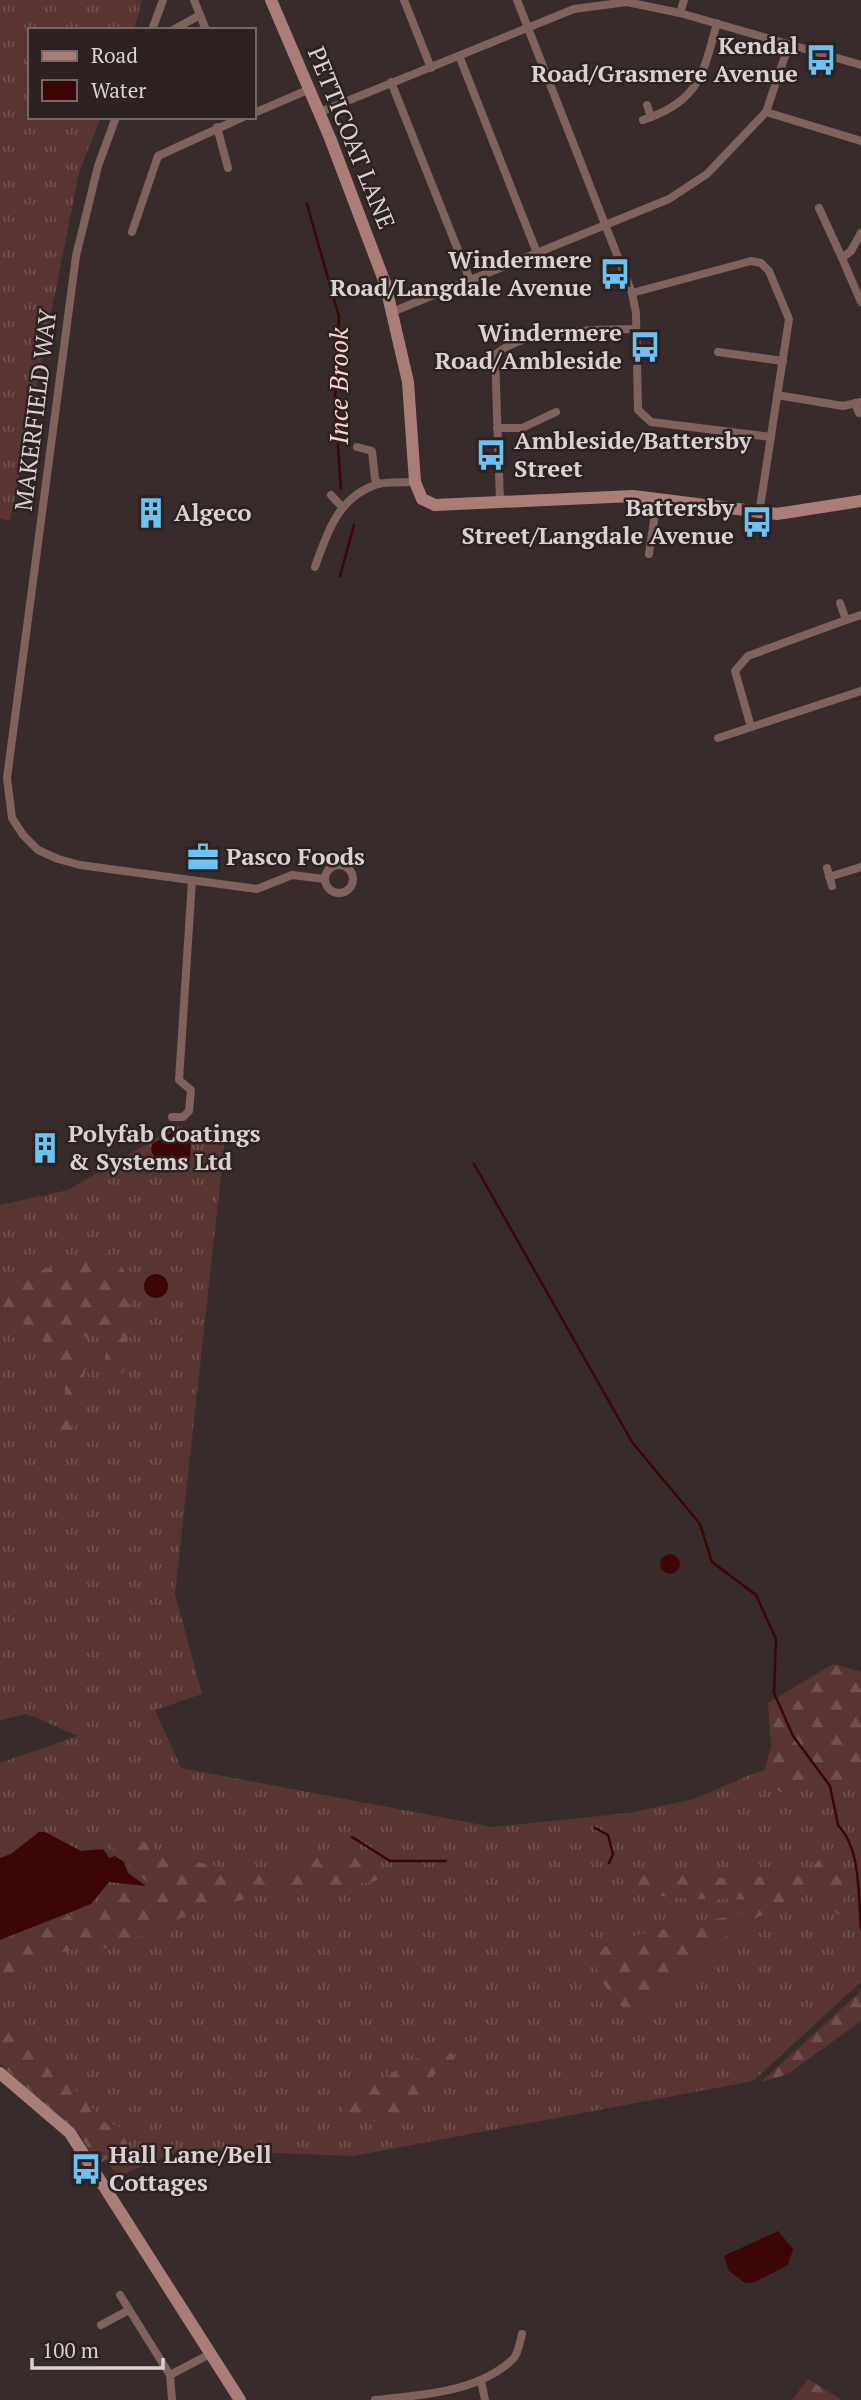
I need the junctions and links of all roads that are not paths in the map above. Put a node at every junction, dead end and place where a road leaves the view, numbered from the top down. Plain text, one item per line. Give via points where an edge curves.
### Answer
1 (163, 0) edge
2 (194, 0) edge
3 (271, 0) edge
4 (404, 0) edge
5 (517, 0) edge
6 (684, 0) edge
7 (680, 13) junction
8 (200, 15) junction
9 (717, 23) junction
10 (153, 28) edge
11 (177, 28) edge
12 (205, 28) edge
13 (528, 28) junction
14 (789, 44) junction
15 (460, 58) junction
16 (861, 65) edge
17 (431, 68) junction
18 (391, 82) junction
19 (310, 89) junction
20 (647, 106) dead end
21 (256, 112) edge
22 (320, 112) junction
23 (766, 112) junction
24 (115, 119) edge
25 (233, 119) edge
26 (217, 127) junction
27 (861, 141) edge
28 (228, 168) dead end
29 (819, 208) dead end
30 (606, 226) junction
31 (132, 232) dead end
32 (861, 233) edge
33 (537, 253) junction
34 (842, 258) junction
35 (470, 279) junction
36 (632, 293) junction
37 (861, 302) edge
38 (392, 312) junction
39 (636, 329) junction
40 (718, 352) dead end
41 (783, 361) junction
42 (778, 395) junction
43 (858, 403) edge
44 (556, 412) dead end
45 (859, 413) dead end
46 (497, 428) junction
47 (772, 437) junction
48 (357, 447) dead end
49 (415, 482) junction
50 (379, 484) junction
51 (331, 495) dead end
52 (657, 500) junction
53 (861, 501) edge
54 (500, 502) junction
55 (342, 507) junction
56 (759, 514) junction
57 (649, 554) dead end
58 (315, 567) dead end
59 (840, 603) dead end
60 (861, 615) edge
61 (846, 620) junction
62 (861, 691) edge
63 (751, 727) junction
64 (718, 737) dead end
65 (861, 867) edge
66 (829, 877) dead end
67 (325, 879) dead end
68 (192, 881) junction
69 (172, 1117) dead end
70 (0, 2073) edge
71 (120, 2295) dead end
72 (129, 2310) junction
73 (101, 2325) dead end
74 (522, 2334) dead end
75 (208, 2355) junction
76 (170, 2375) junction
77 (481, 2381) junction
78 (415, 2398) edge
79 (172, 2400) edge
80 (240, 2400) edge
81 (375, 2400) edge
82 (485, 2400) edge

1 - 10 street
2 - 8 street
3 - 19 street, PETTICOAT LANE
4 - 17 street
5 - 13 street
6 - 7 street
7 - 9 street
7 - 13 street via 614,3 574,9
8 - 11 street
8 - 12 street
9 - 14 street
9 - 20 street via 696,85 679,103 647,118
13 - 15 street
13 - 30 street
14 - 16 street
14 - 23 street
15 - 17 street
15 - 33 street
17 - 18 street
18 - 22 street
18 - 35 street
19 - 21 street
19 - 22 street, PETTICOAT LANE
22 - 38 street, PETTICOAT LANE
23 - 27 street
23 - 30 street via 707,174 670,199
24 - 68 street, MAKERFIELD WAY via 98,166 76,256 7,778 12,818 38,850 69,862
25 - 26 street
26 - 28 street
26 - 31 street via 158,156
29 - 34 street
30 - 33 street
30 - 36 street
32 - 34 street
33 - 35 street
34 - 37 street
35 - 38 street
36 - 39 street
36 - 41 street via 751,261 761,263 788,312
38 - 49 street, PETTICOAT LANE via 412,416
39 - 46 street via 558,331 502,348 495,355 493,371
39 - 47 street via 637,405 643,418
40 - 41 street
41 - 42 street
42 - 43 street via 843,406
42 - 47 street
43 - 45 street
44 - 46 street via 522,428
46 - 54 street
47 - 56 street
48 - 50 street via 372,451
49 - 50 street
49 - 54 street, PETTICOAT LANE via 422,499 435,505
50 - 55 street
51 - 55 street
52 - 54 street via 633,496
52 - 56 street
52 - 57 street
53 - 56 street
55 - 58 street via 334,516
59 - 61 street
60 - 61 street
61 - 63 street via 748,656 735,671
62 - 63 street
63 - 64 street
65 - 66 street
67 - 68 street via 292,875 257,889
68 - 69 street via 179,1080 191,1090 189,1111 183,1117
70 - 75 street via 70,2133
71 - 72 street
72 - 73 street
72 - 76 street
74 - 77 street via 515,2357
75 - 76 street
75 - 80 street
76 - 79 street
77 - 78 street
77 - 82 street
78 - 81 street

